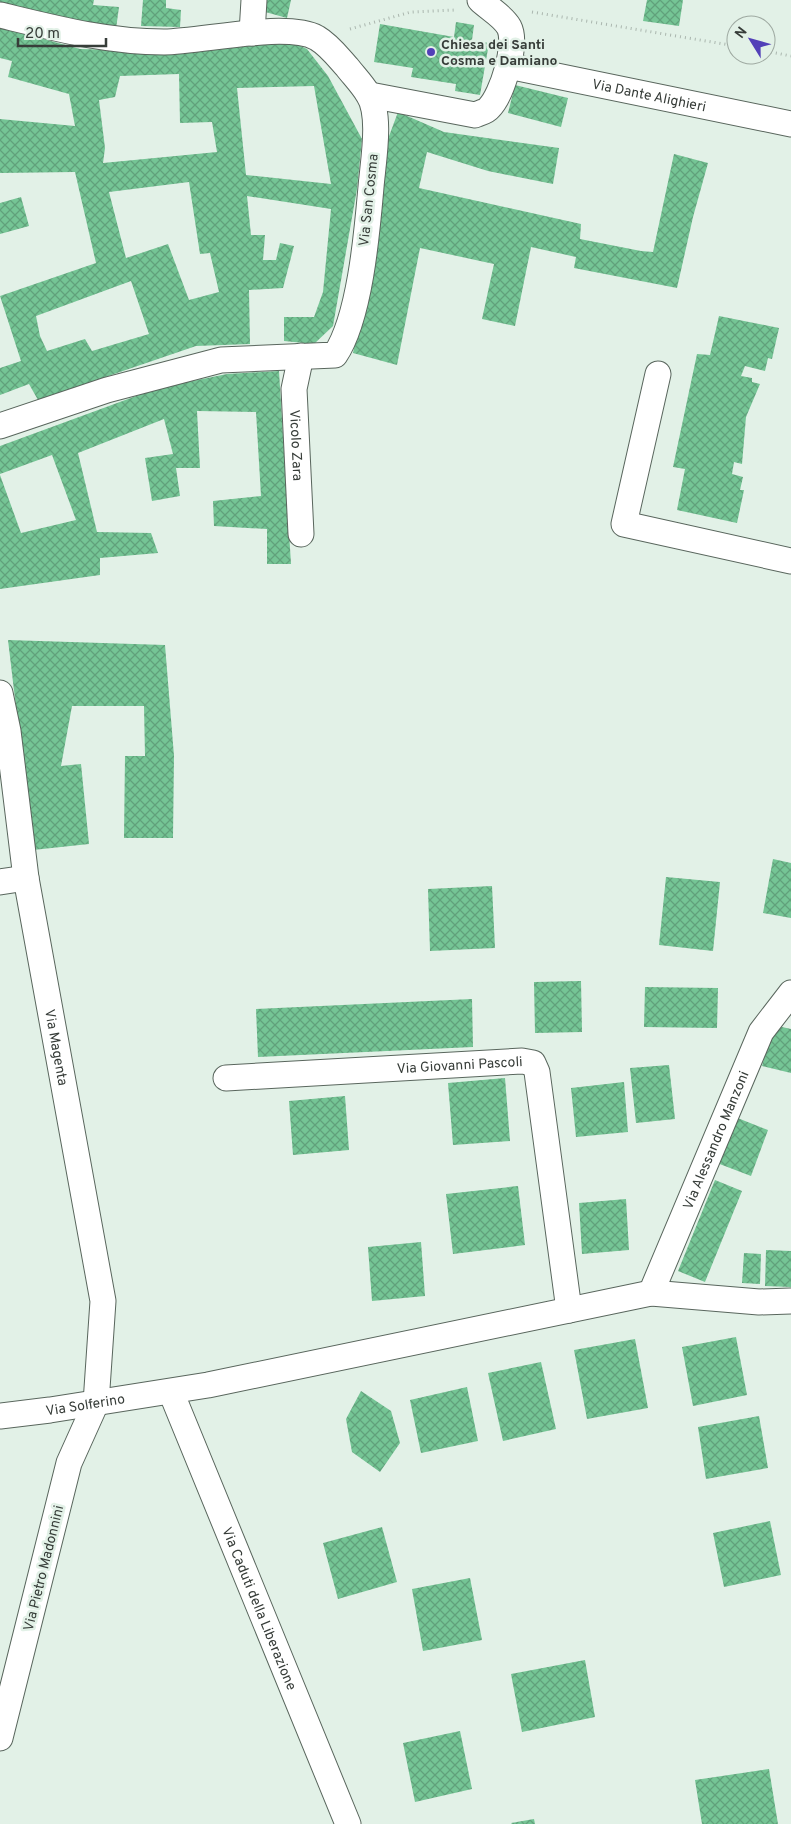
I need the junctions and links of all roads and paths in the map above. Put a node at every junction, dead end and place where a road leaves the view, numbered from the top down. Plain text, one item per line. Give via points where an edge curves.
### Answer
1 (254, 0) edge
2 (483, 3) edge
3 (0, 15) edge
4 (252, 33) junction
5 (315, 37) junction
6 (726, 44) edge
7 (776, 53) edge
8 (791, 56) edge
9 (508, 66) junction
10 (370, 95) junction
11 (791, 124) edge
12 (301, 356) junction
13 (658, 374) dead end
14 (0, 426) edge
15 (301, 534) dead end
16 (791, 562) edge
17 (1, 701) edge
18 (26, 878) junction
19 (0, 882) edge
20 (791, 993) edge
21 (226, 1078) dead end
22 (651, 1293) junction
23 (791, 1301) edge
24 (569, 1310) junction
25 (171, 1392) junction
26 (96, 1403) junction
27 (0, 1416) edge
28 (0, 1738) edge
29 (348, 1824) edge

1 - 4 street
2 - 5 path via 411,12
2 - 6 path
2 - 9 street via 509,27
3 - 4 street via 80,35 164,42
4 - 5 street via 301,33
5 - 10 street, Via San Cosma via 337,56
7 - 8 path
9 - 10 street via 500,92 488,110 475,114
9 - 11 street, Via Dante Alighieri
10 - 12 street, Via San Cosma via 376,122 369,209 354,309 345,341 335,355
12 - 14 street, Via San Cosma via 221,360 107,390
12 - 15 street, Vicolo Zara via 294,389
13 - 16 street via 624,524
17 - 18 street, Via Magenta
18 - 19 street
18 - 26 street, Via Magenta via 103,1301
20 - 22 street, Via Alessandro Manzoni via 761,1032
21 - 24 street, Via Giovanni Pascoli via 522,1061 533,1063 537,1072
22 - 23 street via 759,1302
22 - 24 street
24 - 25 street
25 - 26 street, Via Solferino
25 - 29 street, Via Caduti della Liberazione
26 - 27 street, Via Solferino
26 - 28 street, Via Pietro Madonnini via 69,1463

